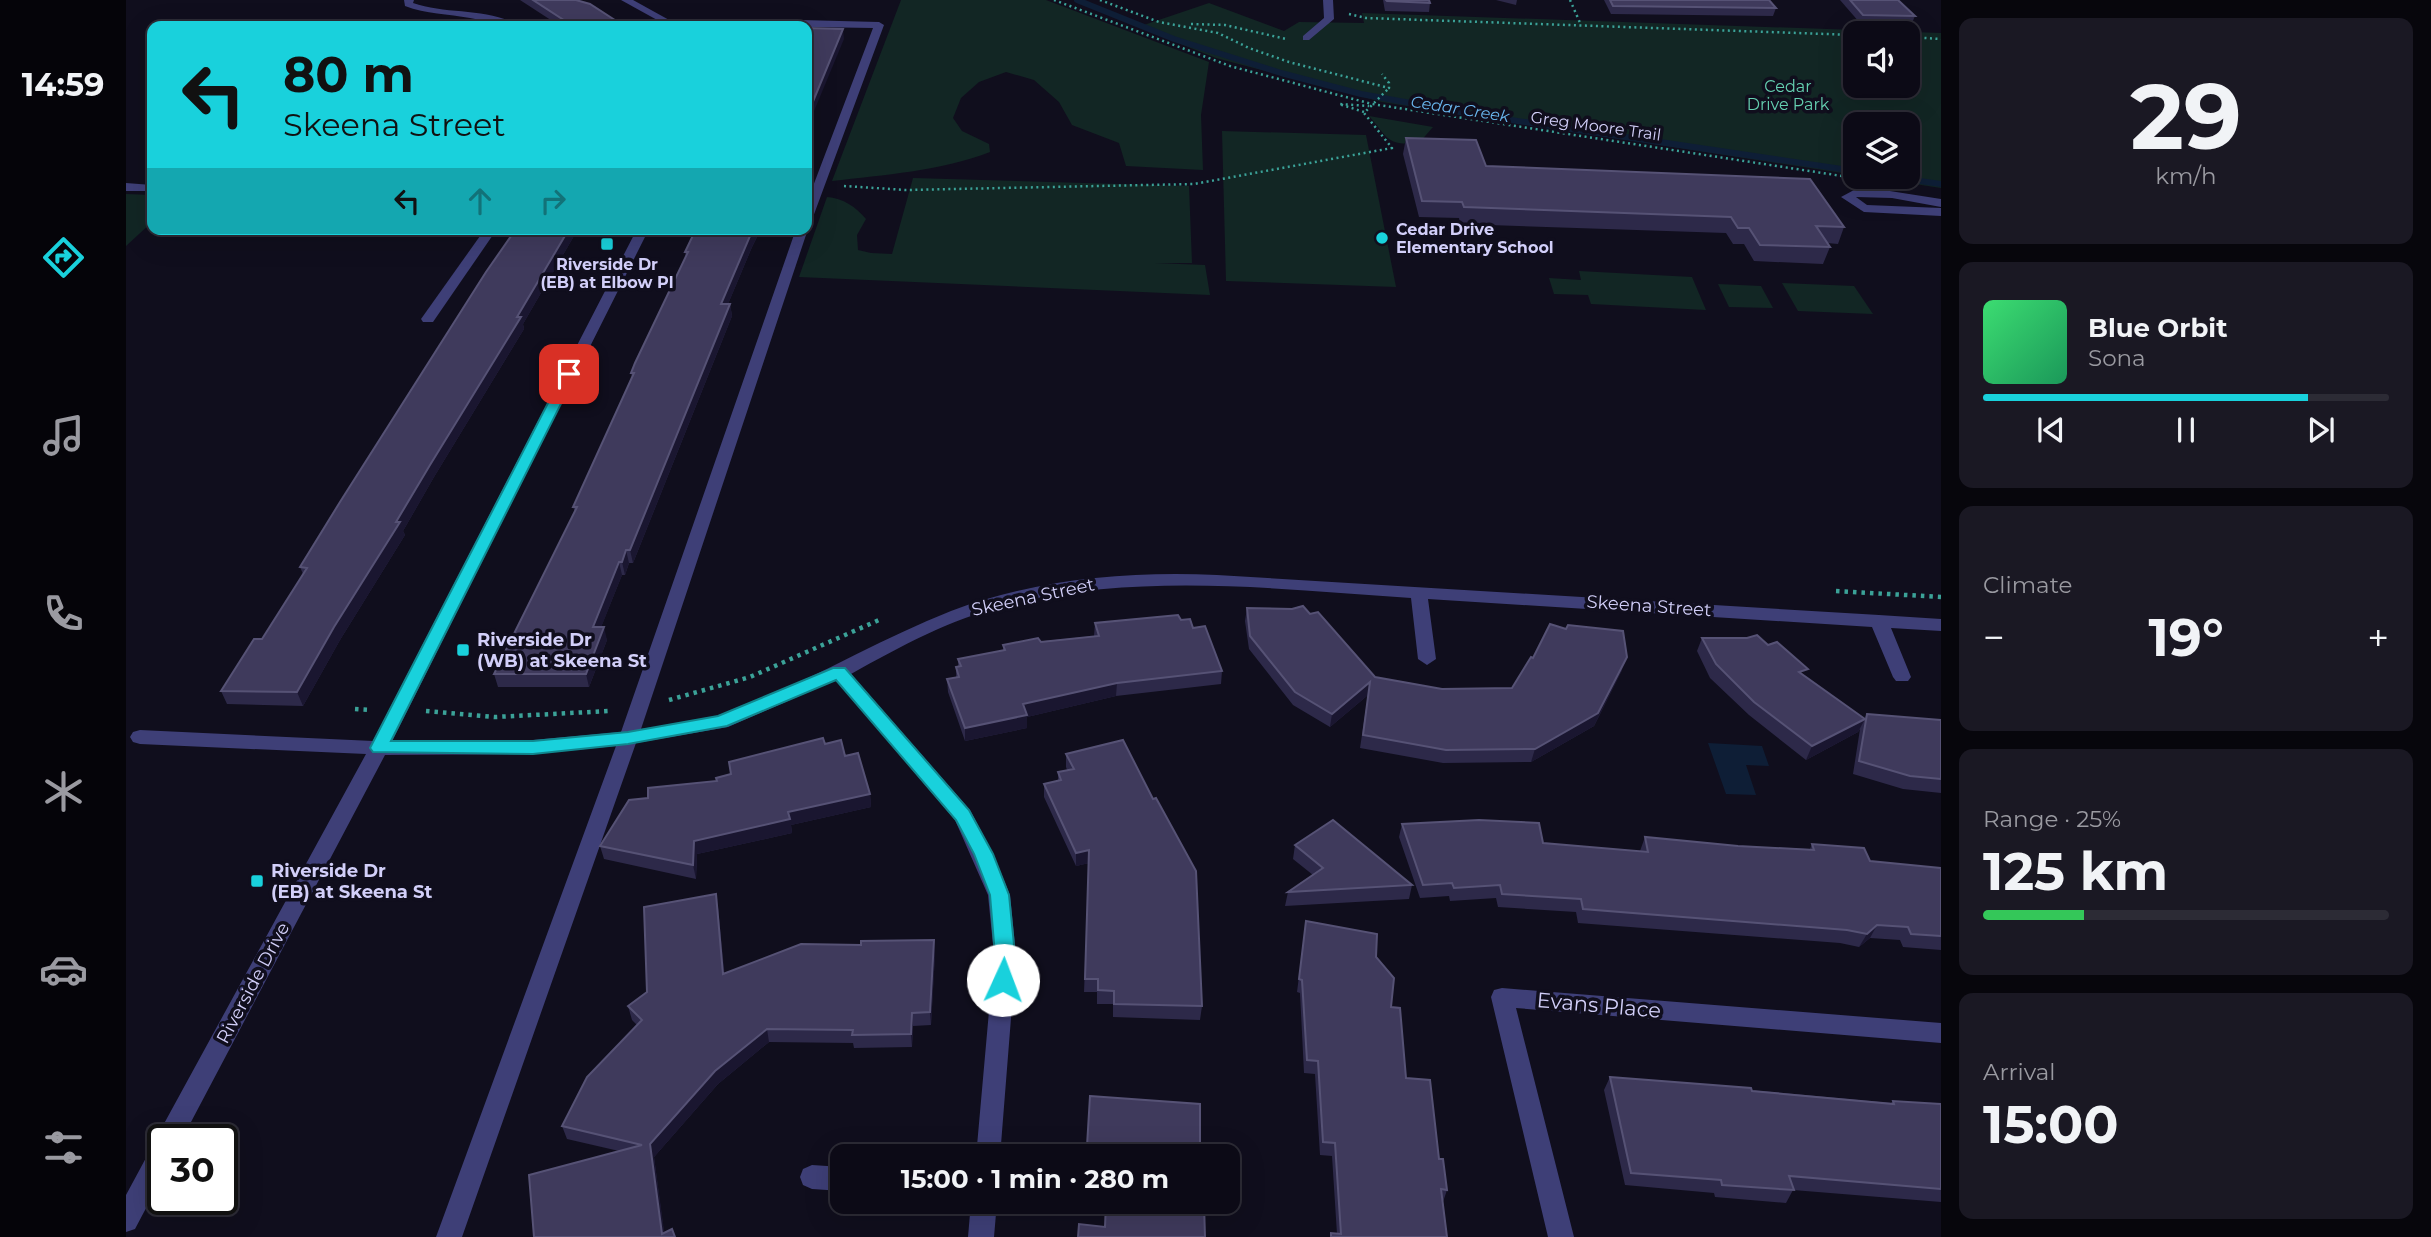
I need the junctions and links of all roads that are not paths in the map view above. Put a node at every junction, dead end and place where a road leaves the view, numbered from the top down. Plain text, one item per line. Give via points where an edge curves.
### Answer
1 (408, 0) edge
2 (626, 0) edge
3 (1328, 0) edge
4 (494, 21) edge
5 (666, 21) edge
6 (812, 23) edge
7 (1306, 38) dead end
8 (126, 187) edge
9 (147, 188) edge
10 (812, 202) edge
11 (1941, 203) edge
12 (1941, 212) edge
13 (487, 235) edge
14 (640, 235) edge
15 (800, 235) edge
16 (428, 319) dead end
17 (1419, 592) junction
18 (1878, 621) junction
19 (1941, 625) edge
20 (1427, 659) dead end
21 (839, 672) junction
22 (1902, 677) dead end
23 (140, 737) dead end
24 (628, 738) junction
25 (379, 748) junction
26 (1941, 1033) edge
27 (177, 1124) edge
28 (989, 1144) edge
29 (812, 1177) dead end
30 (830, 1178) edge
31 (147, 1181) edge
32 (983, 1214) edge
33 (126, 1220) edge
34 (449, 1237) edge
35 (981, 1237) edge
36 (1561, 1237) edge

1 - 4 street via 417,8
2 - 5 street
3 - 7 street via 1327,22
6 - 10 street via 879,25
8 - 9 street
11 - 12 street via 1868,192 1847,197 1864,208
13 - 16 street
14 - 25 street, Riverside Drive
15 - 24 street
17 - 18 street, Skeena Street
17 - 20 street
17 - 21 street, Skeena Street via 1206,579 1093,583 1004,600 960,614
18 - 19 street, Skeena Street
18 - 22 street
21 - 24 street, Skeena Street via 721,722
21 - 28 street via 963,815 999,895 1005,955
23 - 25 street, Skeena Street
24 - 25 street, Skeena Street via 533,747
24 - 34 street
25 - 27 street, Riverside Drive
26 - 36 street, Evans Place via 1502,998
29 - 30 street
31 - 33 street
32 - 35 street

